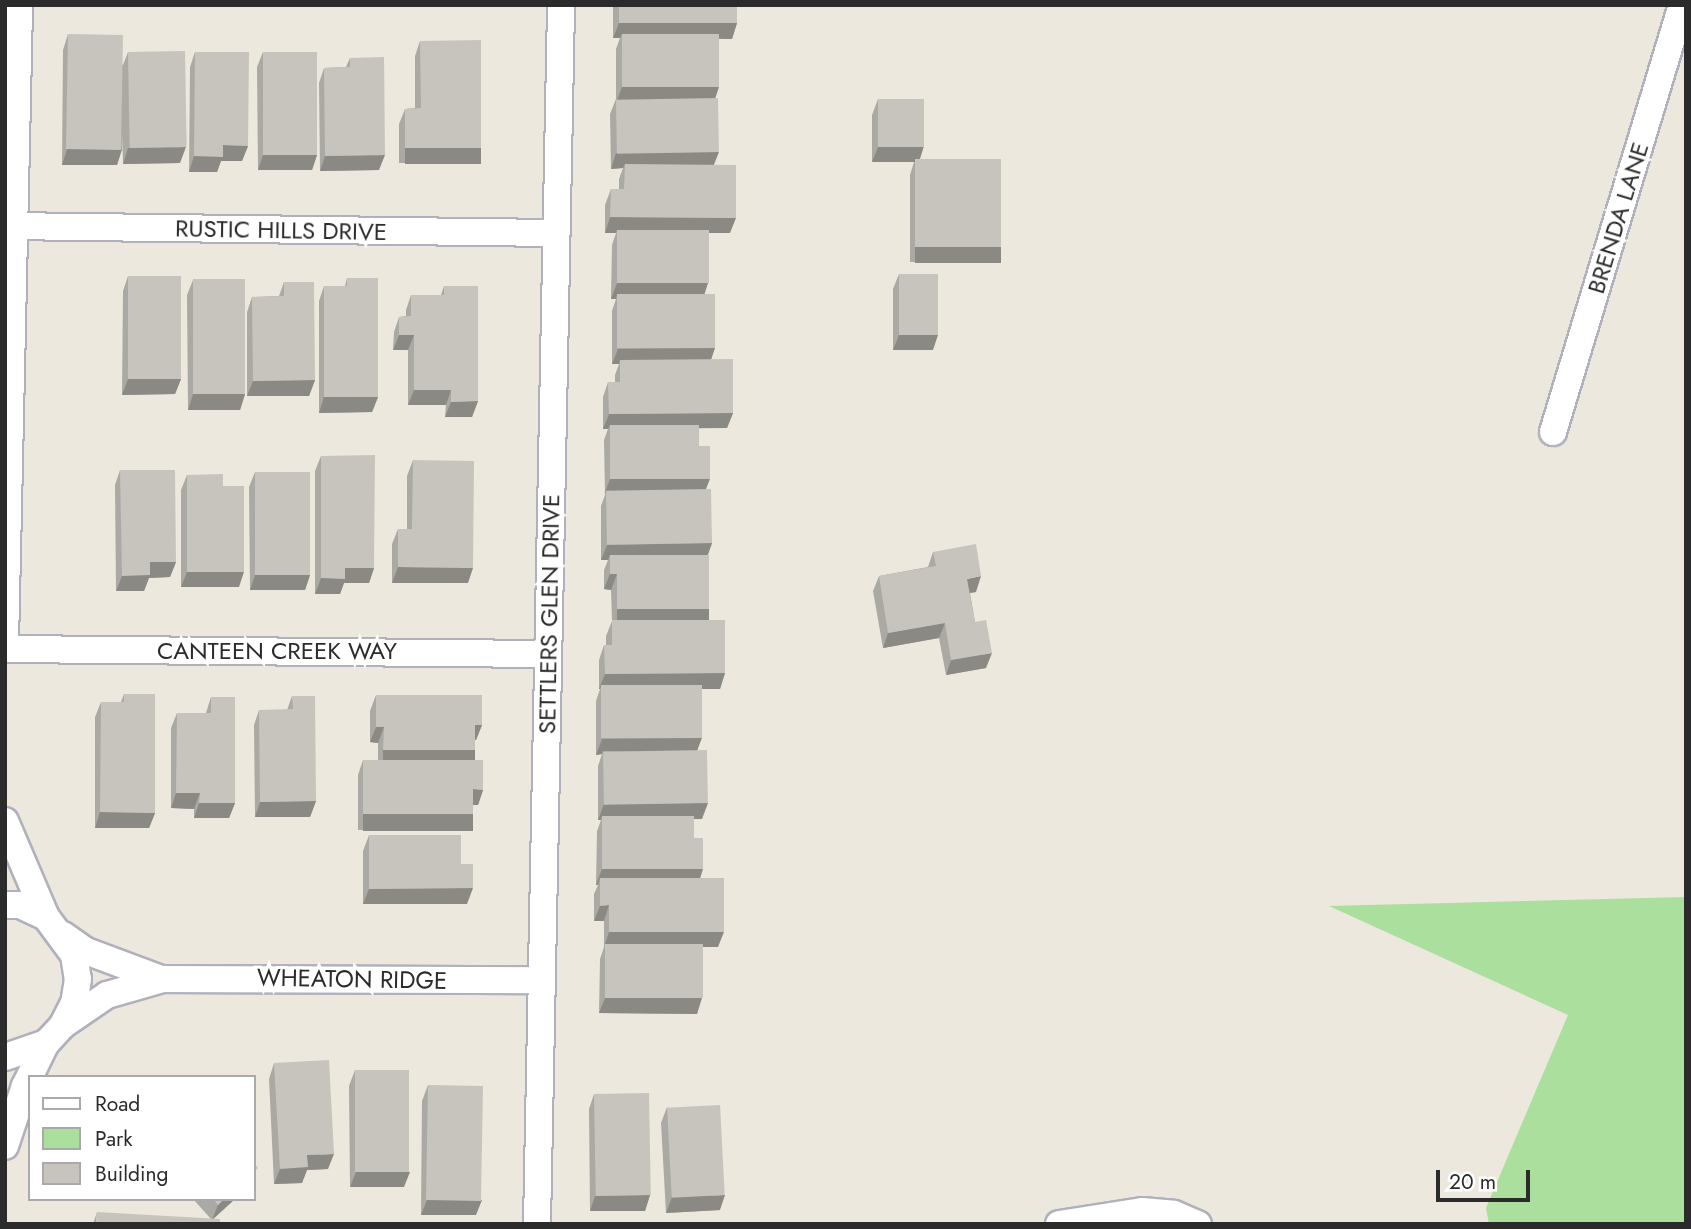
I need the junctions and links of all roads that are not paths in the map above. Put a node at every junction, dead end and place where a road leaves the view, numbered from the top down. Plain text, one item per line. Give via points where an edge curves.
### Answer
1 (19, 5) edge
2 (561, 5) edge
3 (1682, 5) edge
4 (10, 227) edge
5 (556, 233) junction
6 (1553, 432) dead end
7 (5, 647) edge
8 (548, 654) junction
9 (5, 821) edge
10 (5, 905) edge
11 (54, 925) junction
12 (163, 979) junction
13 (542, 980) junction
14 (55, 1034) junction
15 (5, 1057) edge
16 (31, 1075) edge
17 (28, 1081) edge
18 (5, 1146) edge
19 (537, 1224) edge
20 (1059, 1224) edge
21 (1198, 1224) edge

1 - 4 street
2 - 5 street, SETTLERS GLEN DRIVE
3 - 6 street, BRENDA LANE
4 - 5 street, RUSTIC HILLS DRIVE
4 - 7 street
5 - 8 street, SETTLERS GLEN DRIVE
7 - 8 street, CANTEEN CREEK WAY
8 - 13 street, SETTLERS GLEN DRIVE
9 - 11 street
10 - 11 street, WHEATON RIDGE via 20,905
11 - 12 street, WHEATON RIDGE via 86,951
11 - 14 street via 74,955 78,979 75,1003
12 - 13 street, WHEATON RIDGE
12 - 14 street, WHEATON RIDGE via 107,995
13 - 19 street, SETTLERS GLEN DRIVE
14 - 15 street
14 - 16 street
17 - 18 street
20 - 21 street via 1142,1211 1174,1214

